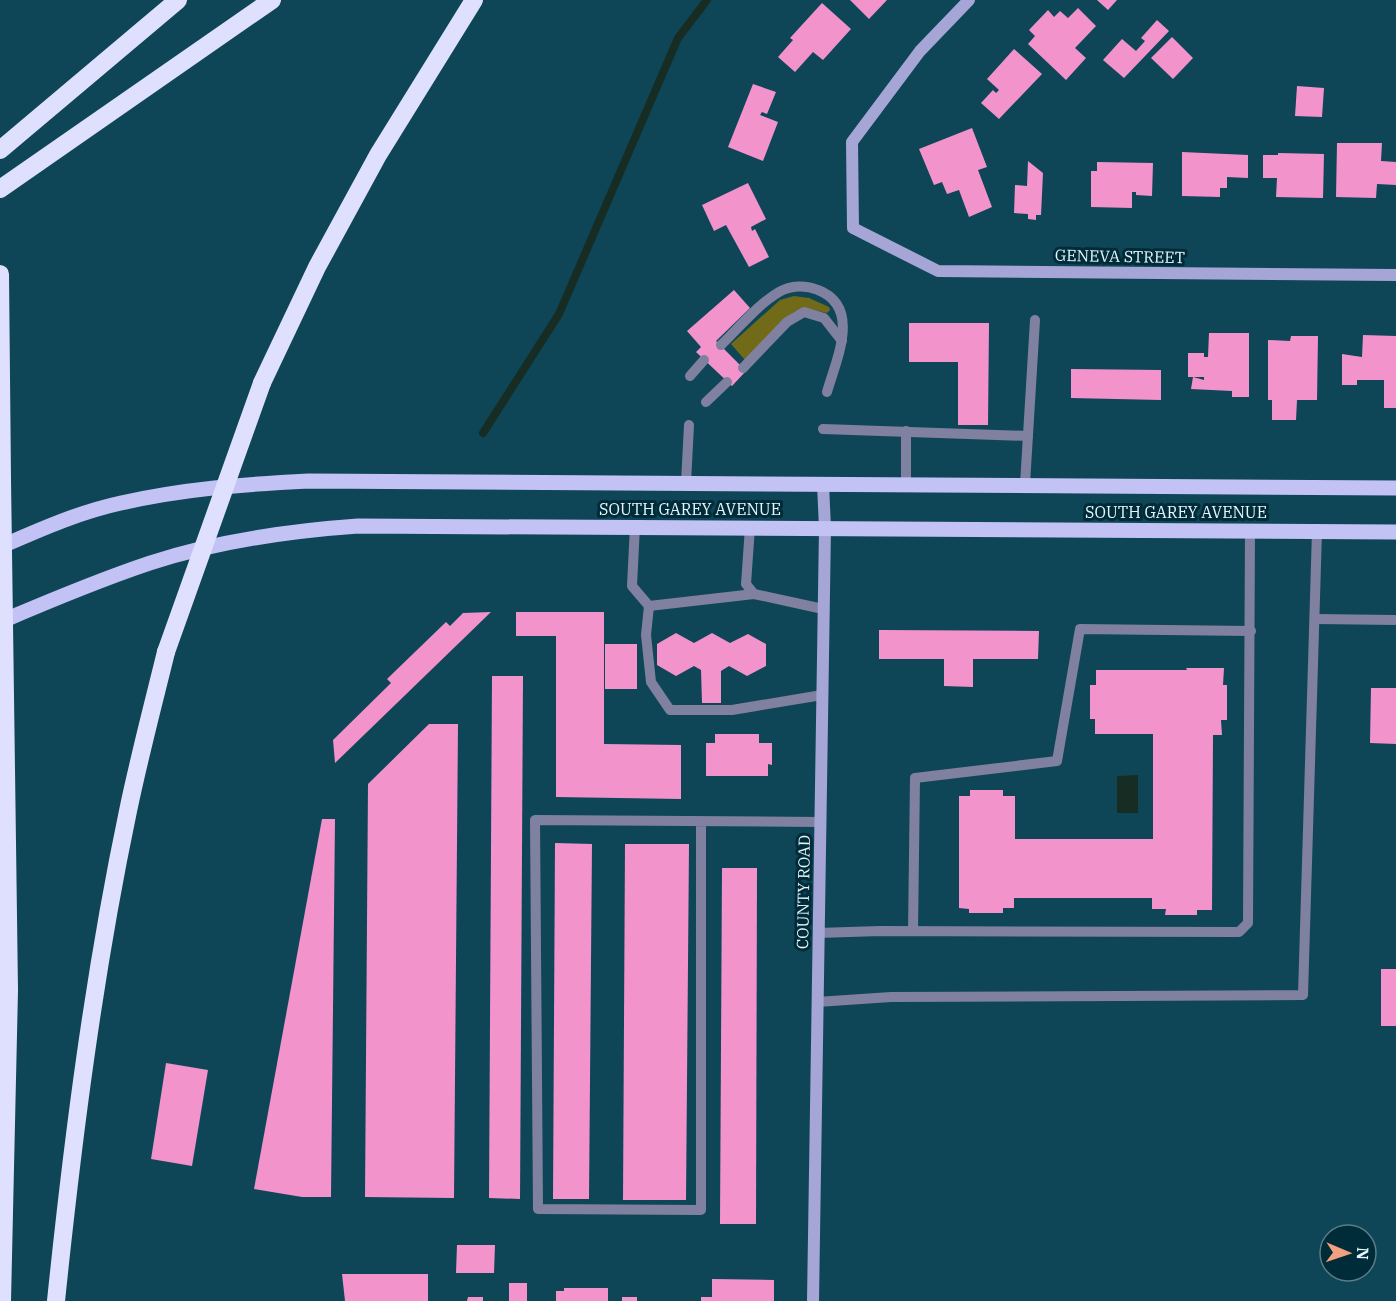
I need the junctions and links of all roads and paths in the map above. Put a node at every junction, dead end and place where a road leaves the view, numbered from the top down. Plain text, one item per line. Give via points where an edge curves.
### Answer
1 (178, 0) edge
2 (272, 0) edge
3 (474, 0) edge
4 (969, 0) edge
5 (0, 150) edge
6 (0, 189) edge
7 (0, 274) edge
8 (1396, 275) edge
9 (1035, 320) dead end
10 (842, 341) junction
11 (721, 345) dead end
12 (704, 360) dead end
13 (743, 368) dead end
14 (690, 376) dead end
15 (727, 382) dead end
16 (827, 392) dead end
17 (706, 402) dead end
18 (689, 425) dead end
19 (823, 429) dead end
20 (906, 431) junction
21 (1028, 436) junction
22 (686, 483) junction
23 (823, 484) junction
24 (906, 484) junction
25 (1025, 484) junction
26 (1396, 488) edge
27 (635, 526) junction
28 (750, 527) junction
29 (825, 528) junction
30 (1250, 531) junction
31 (1317, 531) junction
32 (1396, 532) edge
33 (0, 547) edge
34 (754, 594) junction
35 (649, 606) junction
36 (823, 609) junction
37 (1316, 619) junction
38 (1396, 620) edge
39 (0, 622) edge
40 (1251, 631) junction
41 (822, 695) junction
42 (820, 822) junction
43 (701, 823) junction
44 (913, 931) junction
45 (818, 933) junction
46 (817, 1002) junction
47 (2, 1301) edge
48 (56, 1301) edge
49 (813, 1301) edge

1 - 5 highway
2 - 6 highway
3 - 48 highway, bridge via 378,154 317,267 262,383 166,652 128,810 99,963 75,1124
4 - 8 street, GENEVA STREET via 920,51 852,142 854,228 938,271
7 - 47 highway, bridge via 9,990
9 - 21 lane
10 - 11 lane via 844,323 840,307 816,289 790,287 769,299
10 - 13 lane via 824,318 804,312 787,322
10 - 16 lane
12 - 14 lane
15 - 17 lane
18 - 22 lane
19 - 20 lane
20 - 21 lane
20 - 24 lane
21 - 25 lane
22 - 23 main road, SOUTH GAREY AVENUE
22 - 33 main road, SOUTH GAREY AVENUE via 394,480 255,484 119,503 53,524
23 - 24 main road, SOUTH GAREY AVENUE
23 - 29 street, COUNTY ROAD
24 - 25 main road, SOUTH GAREY AVENUE
25 - 26 main road, SOUTH GAREY AVENUE
27 - 28 main road, SOUTH GAREY AVENUE
27 - 35 lane via 632,586
27 - 39 main road, SOUTH GAREY AVENUE via 358,526 302,530 152,562
28 - 29 main road, SOUTH GAREY AVENUE
28 - 34 lane via 746,584
29 - 30 main road, SOUTH GAREY AVENUE
29 - 36 street, COUNTY ROAD
30 - 31 main road, SOUTH GAREY AVENUE
30 - 40 lane
31 - 32 main road, SOUTH GAREY AVENUE
31 - 37 lane
34 - 35 lane
34 - 36 lane
35 - 41 lane via 646,635 651,682 670,710 732,710
36 - 41 street, COUNTY ROAD
37 - 38 lane
37 - 46 lane via 1303,995 891,997
40 - 44 lane via 1080,629 1057,760 915,778
40 - 44 lane via 1248,923 1239,932
41 - 42 street, COUNTY ROAD
42 - 43 lane
42 - 45 street, COUNTY ROAD
43 - 43 lane via 535,820 538,1209 701,1210
44 - 45 lane
45 - 46 street, COUNTY ROAD
46 - 49 street, COUNTY ROAD

